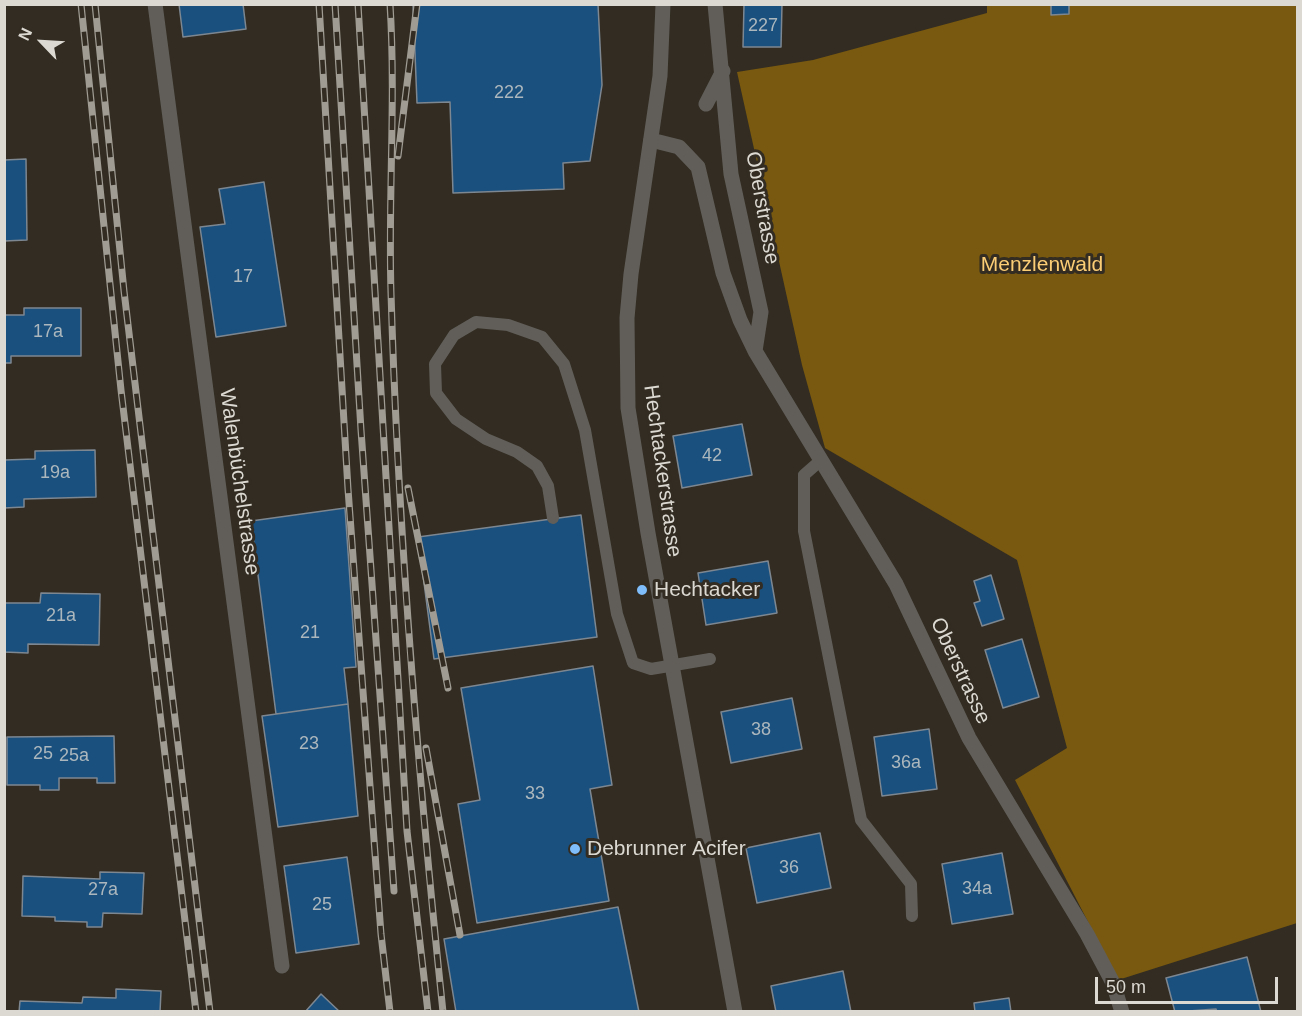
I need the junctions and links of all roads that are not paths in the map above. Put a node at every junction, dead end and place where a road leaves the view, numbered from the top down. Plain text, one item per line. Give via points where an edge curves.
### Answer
1 (155, 4) edge
2 (663, 4) edge
3 (715, 4) edge
4 (723, 71) junction
5 (706, 104) dead end
6 (651, 140) junction
7 (755, 351) junction
8 (820, 461) junction
9 (553, 518) dead end
10 (710, 658) dead end
11 (672, 665) junction
12 (912, 916) dead end
13 (282, 966) dead end
14 (735, 1011) edge
15 (1122, 1011) edge

1 - 13 street, Walenbüchelstrasse
2 - 6 street, Hechtackerstrasse via 660,76
3 - 4 street, Oberstrasse
4 - 5 street
4 - 7 street, Oberstrasse via 731,174 761,312
6 - 7 street, Oberstrasse via 679,147 698,166 723,273
6 - 11 street, Hechtackerstrasse via 627,318 628,408
7 - 8 street, Oberstrasse
8 - 12 lane via 804,475 804,531 861,820 911,884
8 - 15 street, Oberstrasse via 896,584 969,738 1087,934 1113,983
9 - 11 lane via 548,486 537,466 456,419 435,393 435,364 454,335 476,322 508,325 542,337 564,364 585,430 617,614 633,663 651,669
10 - 11 lane
11 - 14 street, Hechtackerstrasse

